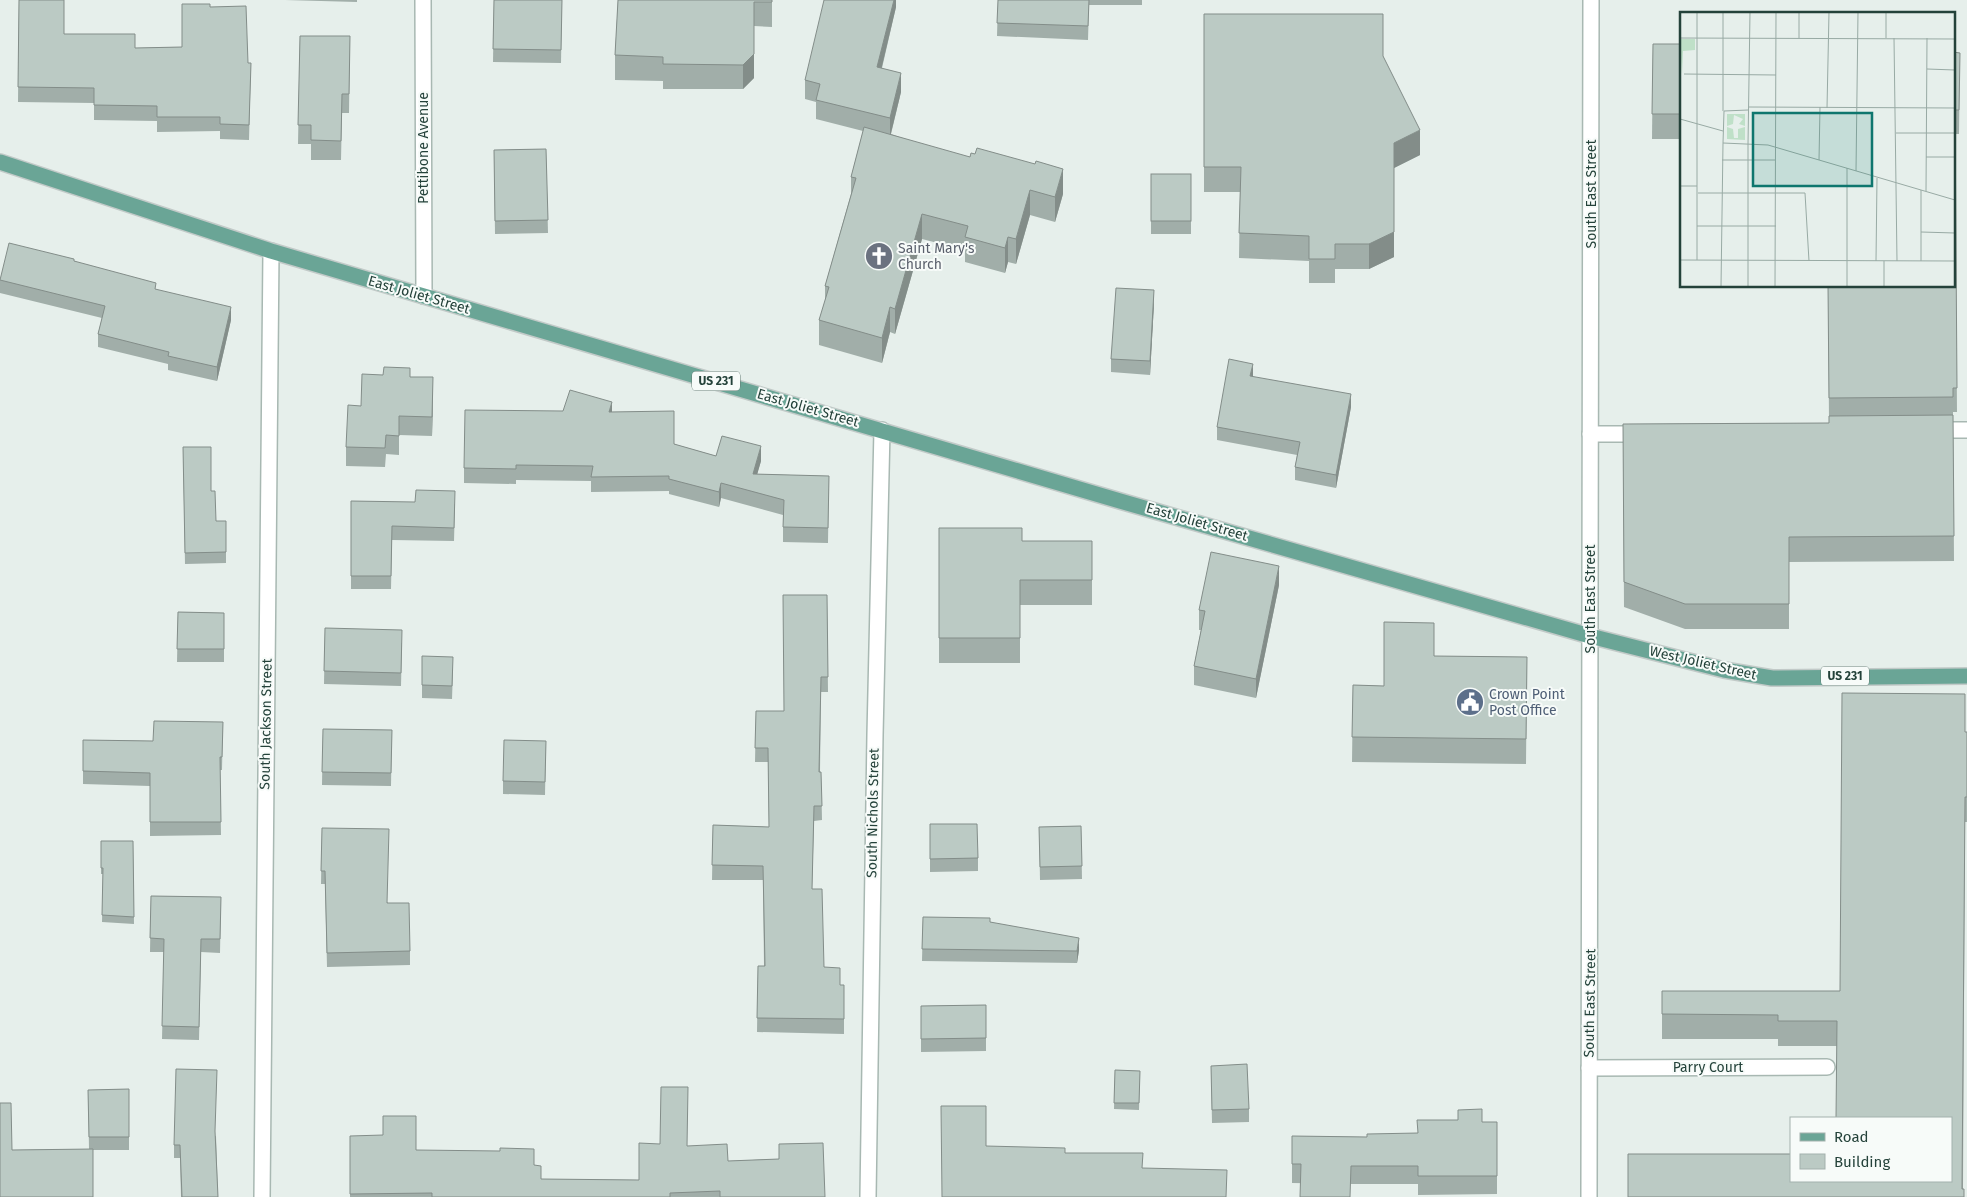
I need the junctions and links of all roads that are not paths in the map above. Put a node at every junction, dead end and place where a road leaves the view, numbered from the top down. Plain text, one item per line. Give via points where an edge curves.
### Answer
1 (423, 0) edge
2 (1591, 0) edge
3 (0, 162) edge
4 (271, 251) junction
5 (424, 296) junction
6 (882, 430) junction
7 (1967, 430) edge
8 (1917, 431) edge
9 (1590, 434) junction
10 (1660, 434) edge
11 (1590, 636) junction
12 (1967, 676) edge
13 (1827, 1066) dead end
14 (1589, 1068) junction
15 (262, 1197) edge
16 (868, 1197) edge
17 (1589, 1197) edge

1 - 5 street, Pettibone Avenue
2 - 9 street, South East Street
3 - 4 main road, East Joliet Street / US 231
4 - 5 main road, East Joliet Street / US 231
4 - 15 street, South Jackson Street
5 - 6 main road, East Joliet Street / US 231
6 - 11 main road, East Joliet Street / US 231
6 - 16 street, South Nichols Street
7 - 8 street
9 - 10 street
9 - 11 street, South East Street
11 - 12 main road, West Joliet Street / US 231 via 1724,670 1772,678
11 - 14 street, South East Street
13 - 14 street, Parry Court
14 - 17 street, South East Street

